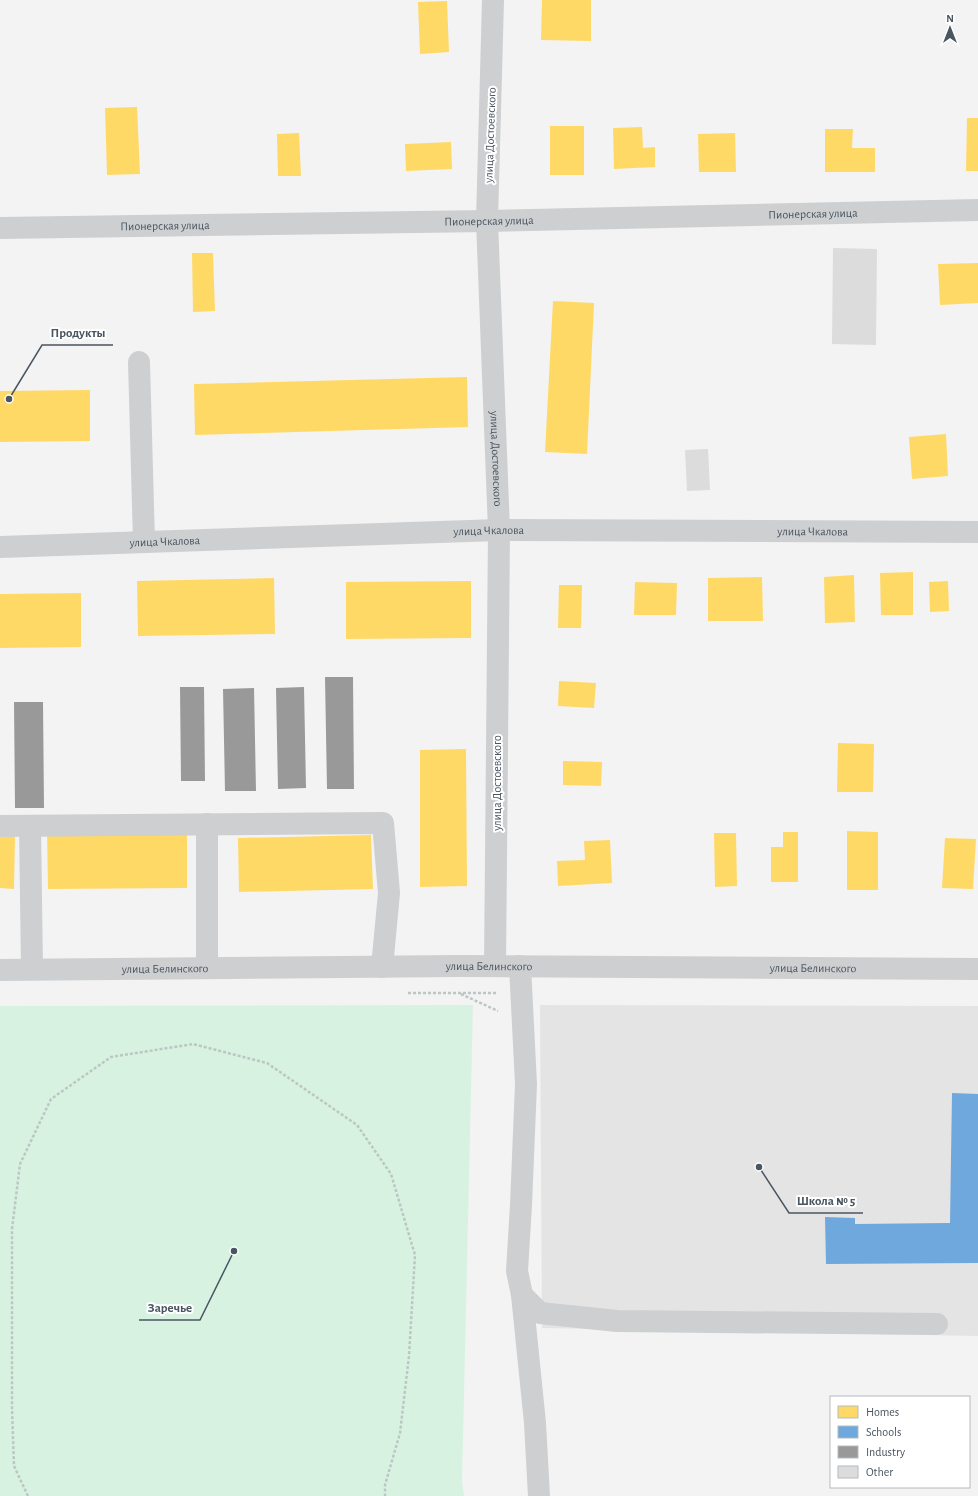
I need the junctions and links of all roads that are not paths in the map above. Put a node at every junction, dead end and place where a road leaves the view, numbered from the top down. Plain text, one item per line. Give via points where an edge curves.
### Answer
1 (494, 0) edge
2 (978, 210) edge
3 (488, 221) junction
4 (0, 228) edge
5 (139, 362) dead end
6 (499, 530) junction
7 (978, 532) edge
8 (144, 542) junction
9 (0, 547) edge
10 (207, 824) junction
11 (0, 826) edge
12 (30, 826) junction
13 (495, 966) junction
14 (520, 966) junction
15 (382, 967) junction
16 (207, 968) junction
17 (32, 969) junction
18 (978, 969) edge
19 (0, 970) edge
20 (522, 1295) junction
21 (937, 1324) dead end
22 (539, 1496) edge

1 - 3 street, улица Достоевского
2 - 3 street, Пионерская улица
3 - 4 street, Пионерская улица
3 - 6 street, улица Достоевского
5 - 8 street
6 - 7 street, улица Чкалова
6 - 8 street, улица Чкалова
6 - 13 street, улица Достоевского
8 - 9 street, улица Чкалова
10 - 12 street
10 - 15 street via 383,823 389,893
10 - 16 street
11 - 12 street
12 - 17 street
13 - 14 street, улица Белинского
13 - 15 street, улица Белинского
14 - 18 street, улица Белинского
14 - 20 street via 526,1084 517,1271
15 - 16 street, улица Белинского
16 - 17 street, улица Белинского
17 - 19 street, улица Белинского
20 - 21 street via 540,1312 617,1321
20 - 22 street via 535,1422

